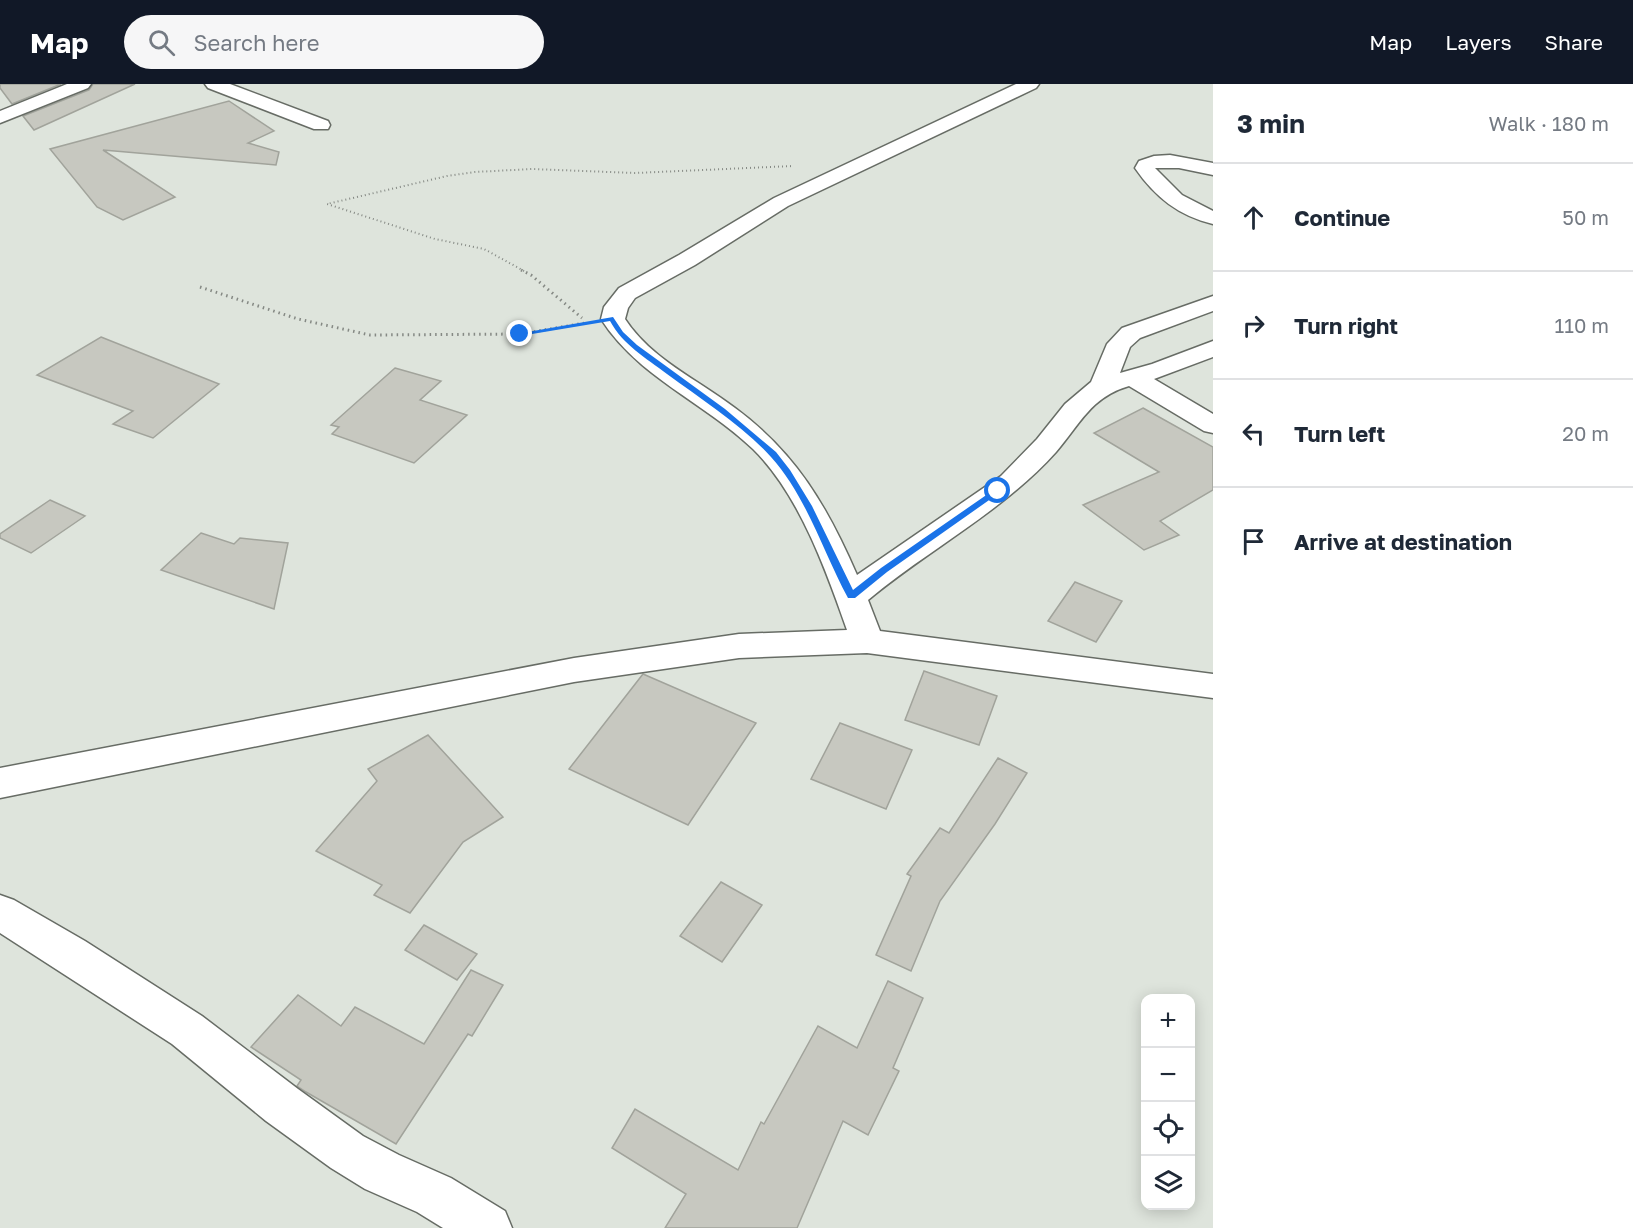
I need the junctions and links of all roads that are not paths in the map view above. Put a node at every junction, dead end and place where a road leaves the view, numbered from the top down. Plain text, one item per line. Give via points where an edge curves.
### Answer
1 (82, 84) edge
2 (214, 84) edge
3 (1030, 84) edge
4 (0, 118) edge
5 (321, 124) dead end
6 (1213, 169) edge
7 (1213, 218) edge
8 (1213, 303) edge
9 (1213, 348) edge
10 (1132, 377) junction
11 (1102, 386) junction
12 (1213, 425) edge
13 (852, 596) junction
14 (867, 641) junction
15 (1213, 686) edge
16 (0, 783) edge
17 (0, 912) edge
18 (488, 1228) edge

1 - 4 street
2 - 5 street
3 - 13 street via 781,202 627,293 616,307 613,319 620,333 773,454 807,506
6 - 7 street via 1157,161 1145,168 1178,204
8 - 11 street via 1131,333 1119,344
9 - 10 street
10 - 11 street
10 - 12 street
11 - 13 street via 1074,410 1011,482
13 - 14 street
14 - 15 street
14 - 16 street via 739,646 574,670
17 - 18 street via 187,1030 347,1152

